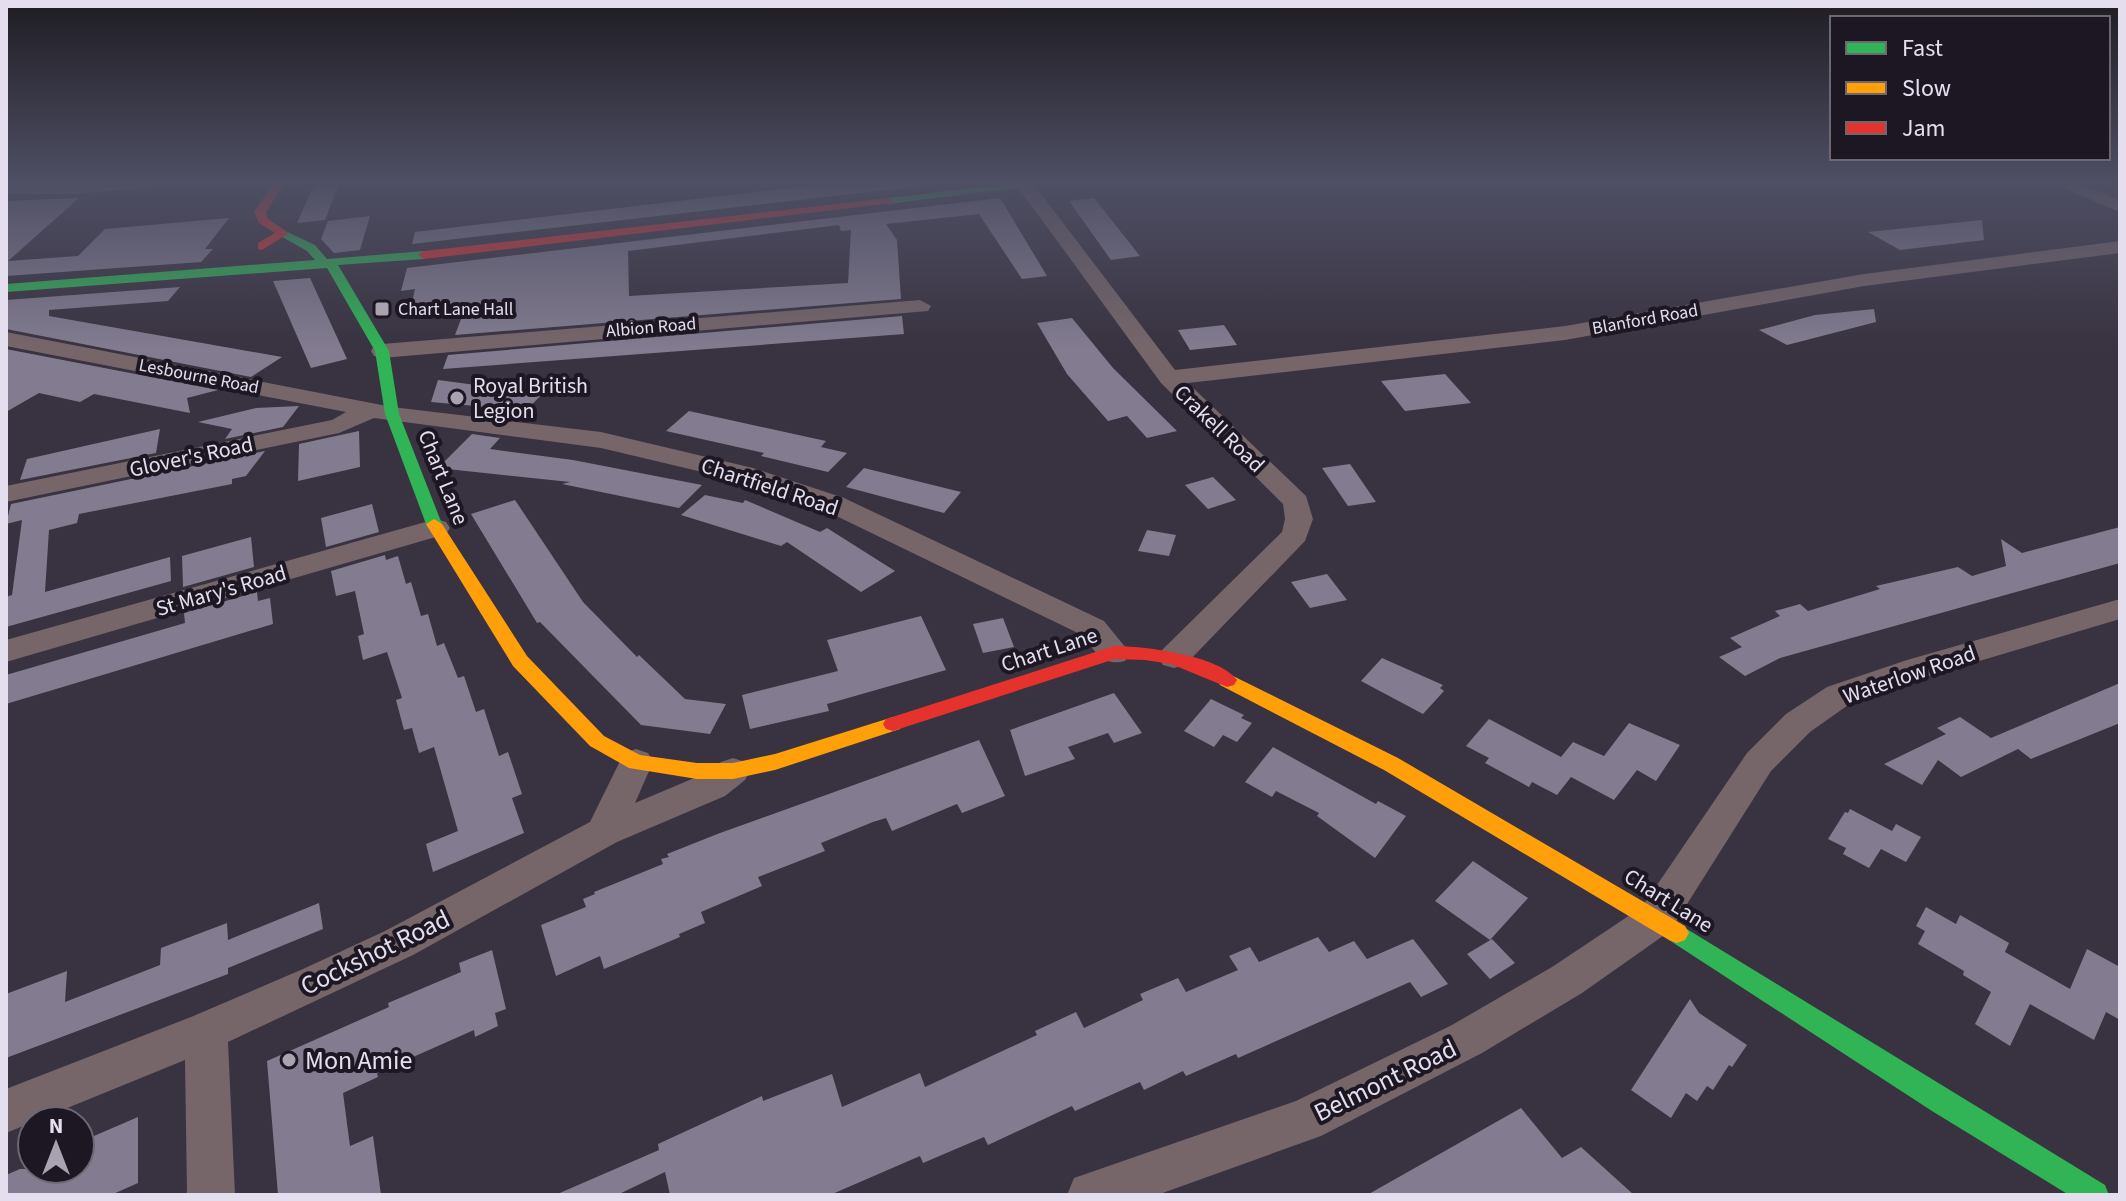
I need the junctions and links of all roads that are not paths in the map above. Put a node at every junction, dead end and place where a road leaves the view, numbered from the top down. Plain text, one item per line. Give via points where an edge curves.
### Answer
1 (277, 237) edge
2 (291, 237) edge
3 (583, 237) edge
4 (1064, 237) edge
5 (2120, 247) edge
6 (332, 266) junction
7 (222, 272) junction
8 (6, 288) edge
9 (920, 306) dead end
10 (6, 339) edge
11 (382, 351) junction
12 (1169, 378) junction
13 (382, 411) junction
14 (6, 494) edge
15 (436, 528) junction
16 (2120, 609) edge
17 (6, 651) edge
18 (1114, 653) junction
19 (1174, 657) junction
20 (636, 762) junction
21 (733, 771) junction
22 (604, 832) junction
23 (1656, 919) junction
24 (206, 1031) junction
25 (6, 1111) edge
26 (211, 1195) edge
27 (1091, 1195) edge
28 (2095, 1195) edge

1 - 7 street
2 - 6 street, Chart Lane
3 - 6 street
4 - 12 street, Crakell Road
5 - 12 street, Blanford Road via 1864,280 1565,333
6 - 7 street
6 - 11 street, Chart Lane
7 - 8 street
9 - 11 street, Albion Road
10 - 13 street, Lesbourne Road
11 - 13 street, Chart Lane
12 - 19 street, Crakell Road via 1296,502 1299,519 1295,535
13 - 14 street, Glover's Road via 339,426
13 - 15 street, Chart Lane
13 - 18 street, Chartfield Road via 601,440 744,474 834,504 1079,621 1093,628
15 - 17 street, St Mary's Road
15 - 20 street, Chart Lane via 520,661 597,741
16 - 23 street, Waterlow Road via 1839,695 1798,723 1759,762
18 - 19 street, Chart Lane via 1147,651
18 - 21 street, Chart Lane
19 - 23 street, Chart Lane via 1327,729
20 - 21 street, Chart Lane
20 - 22 street
21 - 22 street, Cockshot Road via 712,786
22 - 24 street, Cockshot Road via 399,943
23 - 27 street, Belmont Road via 1467,1039 1319,1113
23 - 28 street, Chart Lane
24 - 25 street, Cockshot Road
24 - 26 street

